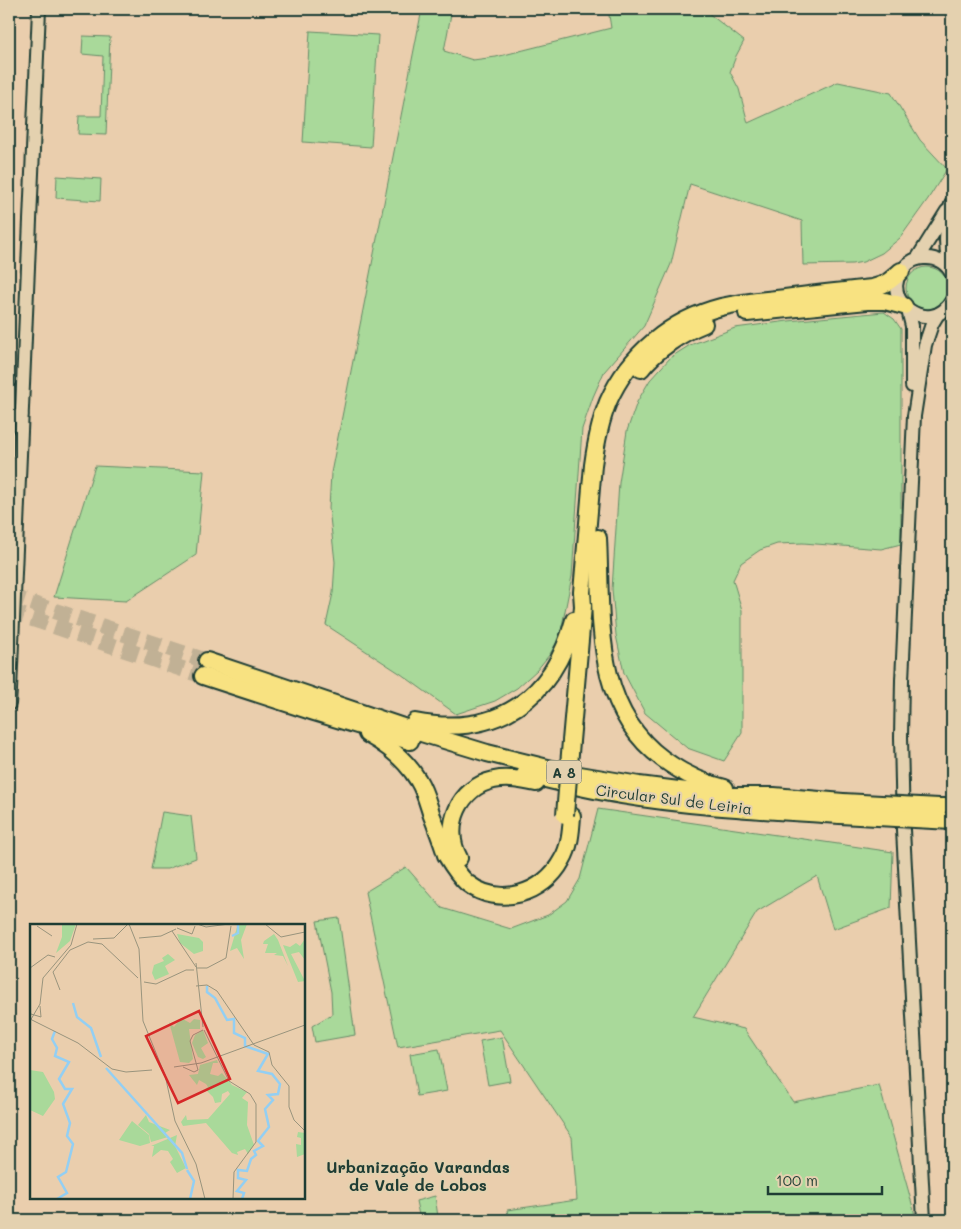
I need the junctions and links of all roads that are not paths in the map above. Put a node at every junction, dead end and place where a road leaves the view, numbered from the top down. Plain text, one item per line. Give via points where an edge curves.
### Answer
1 (39, 9) edge
2 (952, 203) edge
3 (917, 259) junction
4 (901, 271) junction
5 (952, 274) edge
6 (952, 300) edge
7 (906, 308) junction
8 (938, 314) junction
9 (22, 415) junction
10 (914, 416) junction
11 (9, 419) edge
12 (598, 538) junction
13 (582, 592) junction
14 (9, 704) edge
15 (314, 712) junction
16 (362, 713) junction
17 (574, 741) junction
18 (557, 782) junction
19 (774, 796) junction
20 (952, 807) edge
21 (842, 808) junction
22 (568, 815) junction
23 (952, 821) edge
24 (924, 1220) edge

1 - 9 main road
2 - 3 main road
2 - 5 main road via 946,257
3 - 4 main road
3 - 5 main road via 940,261
4 - 7 main road via 897,293
4 - 13 highway via 889,282 872,288 720,307 684,321 634,360 608,402 601,424 593,465
6 - 8 main road
7 - 8 main road via 922,316
7 - 10 main road via 912,326
7 - 12 highway via 867,300 735,315 699,326 665,347 643,366 617,410 606,451
8 - 10 main road via 925,345
9 - 11 street
9 - 14 main road
10 - 24 main road via 901,737 903,839
12 - 17 highway
12 - 19 highway via 604,652 615,696 632,728 659,756 692,777 721,787
13 - 16 highway via 566,649 559,662 540,687 514,709 467,726 430,725 369,711
13 - 17 highway
15 - 16 highway, Circular Sul de Leiria / A 8 via 205,668
15 - 18 highway, Circular Sul de Leiria / A 8
15 - 22 highway via 374,738 405,763 419,781 446,856 462,878 482,890 496,895 516,894 536,888 549,879 565,855 569,841
16 - 19 highway, Circular Sul de Leiria / A 8 via 487,753 568,773 694,792
17 - 22 highway, bridge
18 - 21 highway, Circular Sul de Leiria / A 8 via 685,804
18 - 22 highway via 543,784 505,778 479,785 456,810 453,844 467,870 480,879 493,885 517,885 549,865
19 - 21 highway, Circular Sul de Leiria / A 8
20 - 21 highway, Circular Sul de Leiria / A 8, bridge
21 - 23 highway, Circular Sul de Leiria / A 8, bridge

